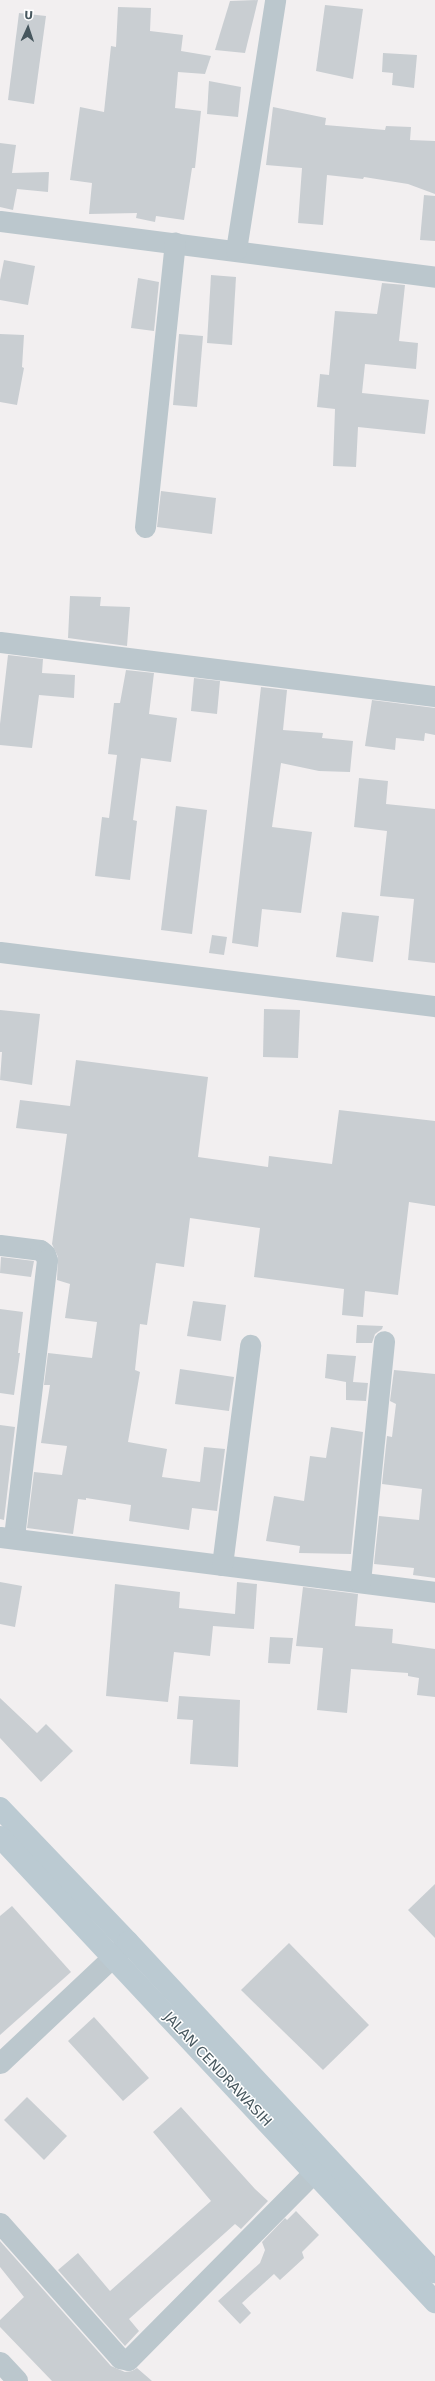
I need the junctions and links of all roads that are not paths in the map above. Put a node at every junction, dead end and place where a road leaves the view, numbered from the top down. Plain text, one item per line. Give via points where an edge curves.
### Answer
1 (275, 0) edge
2 (0, 221) edge
3 (175, 243) junction
4 (236, 250) junction
5 (435, 276) edge
6 (145, 527) dead end
7 (0, 642) edge
8 (435, 696) edge
9 (0, 952) edge
10 (435, 1006) edge
11 (0, 1245) edge
12 (384, 1341) dead end
13 (250, 1345) dead end
14 (7, 1538) edge
15 (222, 1565) junction
16 (360, 1582) junction
17 (435, 1592) edge
18 (0, 1808) edge
19 (0, 1837) edge
20 (128, 1942) junction
21 (112, 1957) junction
22 (0, 2063) edge
23 (314, 2172) junction
24 (0, 2223) edge
25 (435, 2272) edge
26 (435, 2302) edge
27 (0, 2362) edge
28 (17, 2380) dead end

1 - 4 street
2 - 3 street
3 - 4 street
3 - 6 street
4 - 5 street
7 - 8 street
9 - 10 street
11 - 14 street via 40,1250 47,1260
12 - 16 street
13 - 15 street
14 - 15 street
15 - 16 street
16 - 17 street
18 - 20 main road, JALAN CENDRAWASIH
19 - 21 main road, JALAN CENDRAWASIH
20 - 21 street
20 - 25 main road, JALAN CENDRAWASIH
21 - 22 street
21 - 23 main road, JALAN CENDRAWASIH
23 - 24 street via 128,2360 120,2358
23 - 26 main road, JALAN CENDRAWASIH
27 - 28 street

